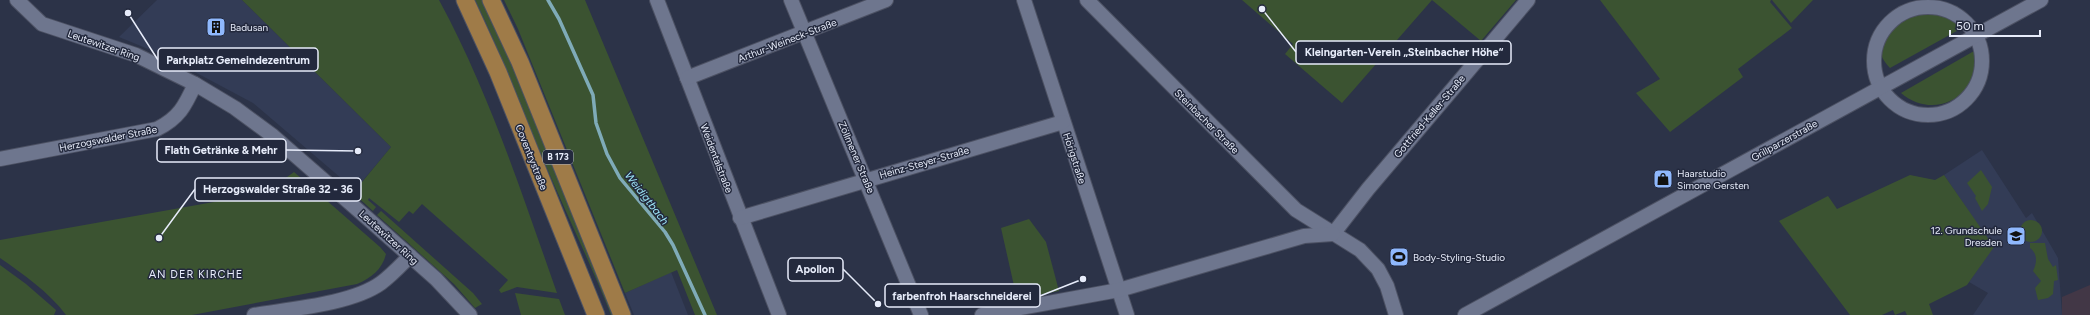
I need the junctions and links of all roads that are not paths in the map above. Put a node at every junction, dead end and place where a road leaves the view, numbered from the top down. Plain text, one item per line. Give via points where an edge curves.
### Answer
1 (17, 0) edge
2 (465, 0) edge
3 (491, 0) edge
4 (657, 0) edge
5 (791, 0) edge
6 (886, 0) edge
7 (1024, 0) edge
8 (1087, 0) edge
9 (1528, 0) edge
10 (2041, 0) edge
11 (804, 33) junction
12 (1976, 35) junction
13 (687, 78) junction
14 (195, 84) junction
15 (1881, 87) junction
16 (1063, 122) junction
17 (0, 159) edge
18 (866, 180) junction
19 (740, 218) junction
20 (1333, 234) junction
21 (410, 256) junction
22 (1119, 290) junction
23 (254, 315) edge
24 (470, 315) edge
25 (596, 315) edge
26 (622, 315) edge
27 (779, 315) edge
28 (921, 315) edge
29 (982, 315) edge
30 (1128, 315) edge
31 (1396, 315) edge
32 (1465, 315) edge

1 - 14 street, Leutewitzer Ring via 42,24 136,55
2 - 25 main road, Coventrystraße / B 173 via 498,72
3 - 26 main road, B 173 via 520,62
4 - 13 street, Weidentalstraße
5 - 11 street, Zöllmener Straße
6 - 11 street, Arthur-Weineck-Straße
7 - 16 street, Hörigstraße
8 - 20 street, Steinbacher Straße via 1296,210
9 - 20 street, Gottfried-Keller-Straße via 1371,185
10 - 12 street, Grillparzerstraße
11 - 13 street, Arthur-Weineck-Straße
11 - 18 street, Zöllmener Straße
12 - 15 street, Grillparzerstraße
12 - 15 street via 1983,58 1980,80 1971,97 1950,111 1935,115 1914,114 1898,106
12 - 15 street via 1966,21 1956,14 1931,6 1913,8 1893,19 1881,33 1875,50 1874,64 1876,78
13 - 19 street, Weidentalstraße
14 - 17 street, Herzogswalder Straße via 185,106 171,122 157,129
14 - 21 street, Leutewitzer Ring via 235,108 273,136
15 - 32 street, Grillparzerstraße
16 - 18 street, Heinz-Steyer-Straße
16 - 22 street, Hörigstraße
18 - 19 street, Heinz-Steyer-Straße
18 - 28 street, Zöllmener Straße
19 - 27 street, Weidentalstraße
20 - 22 street via 1304,236
20 - 31 street, Steinbacher Straße via 1356,246 1378,269 1387,286
21 - 23 street via 382,283 366,292
21 - 24 street, Leutewitzer Ring
22 - 29 street
22 - 30 street, Hörigstraße

